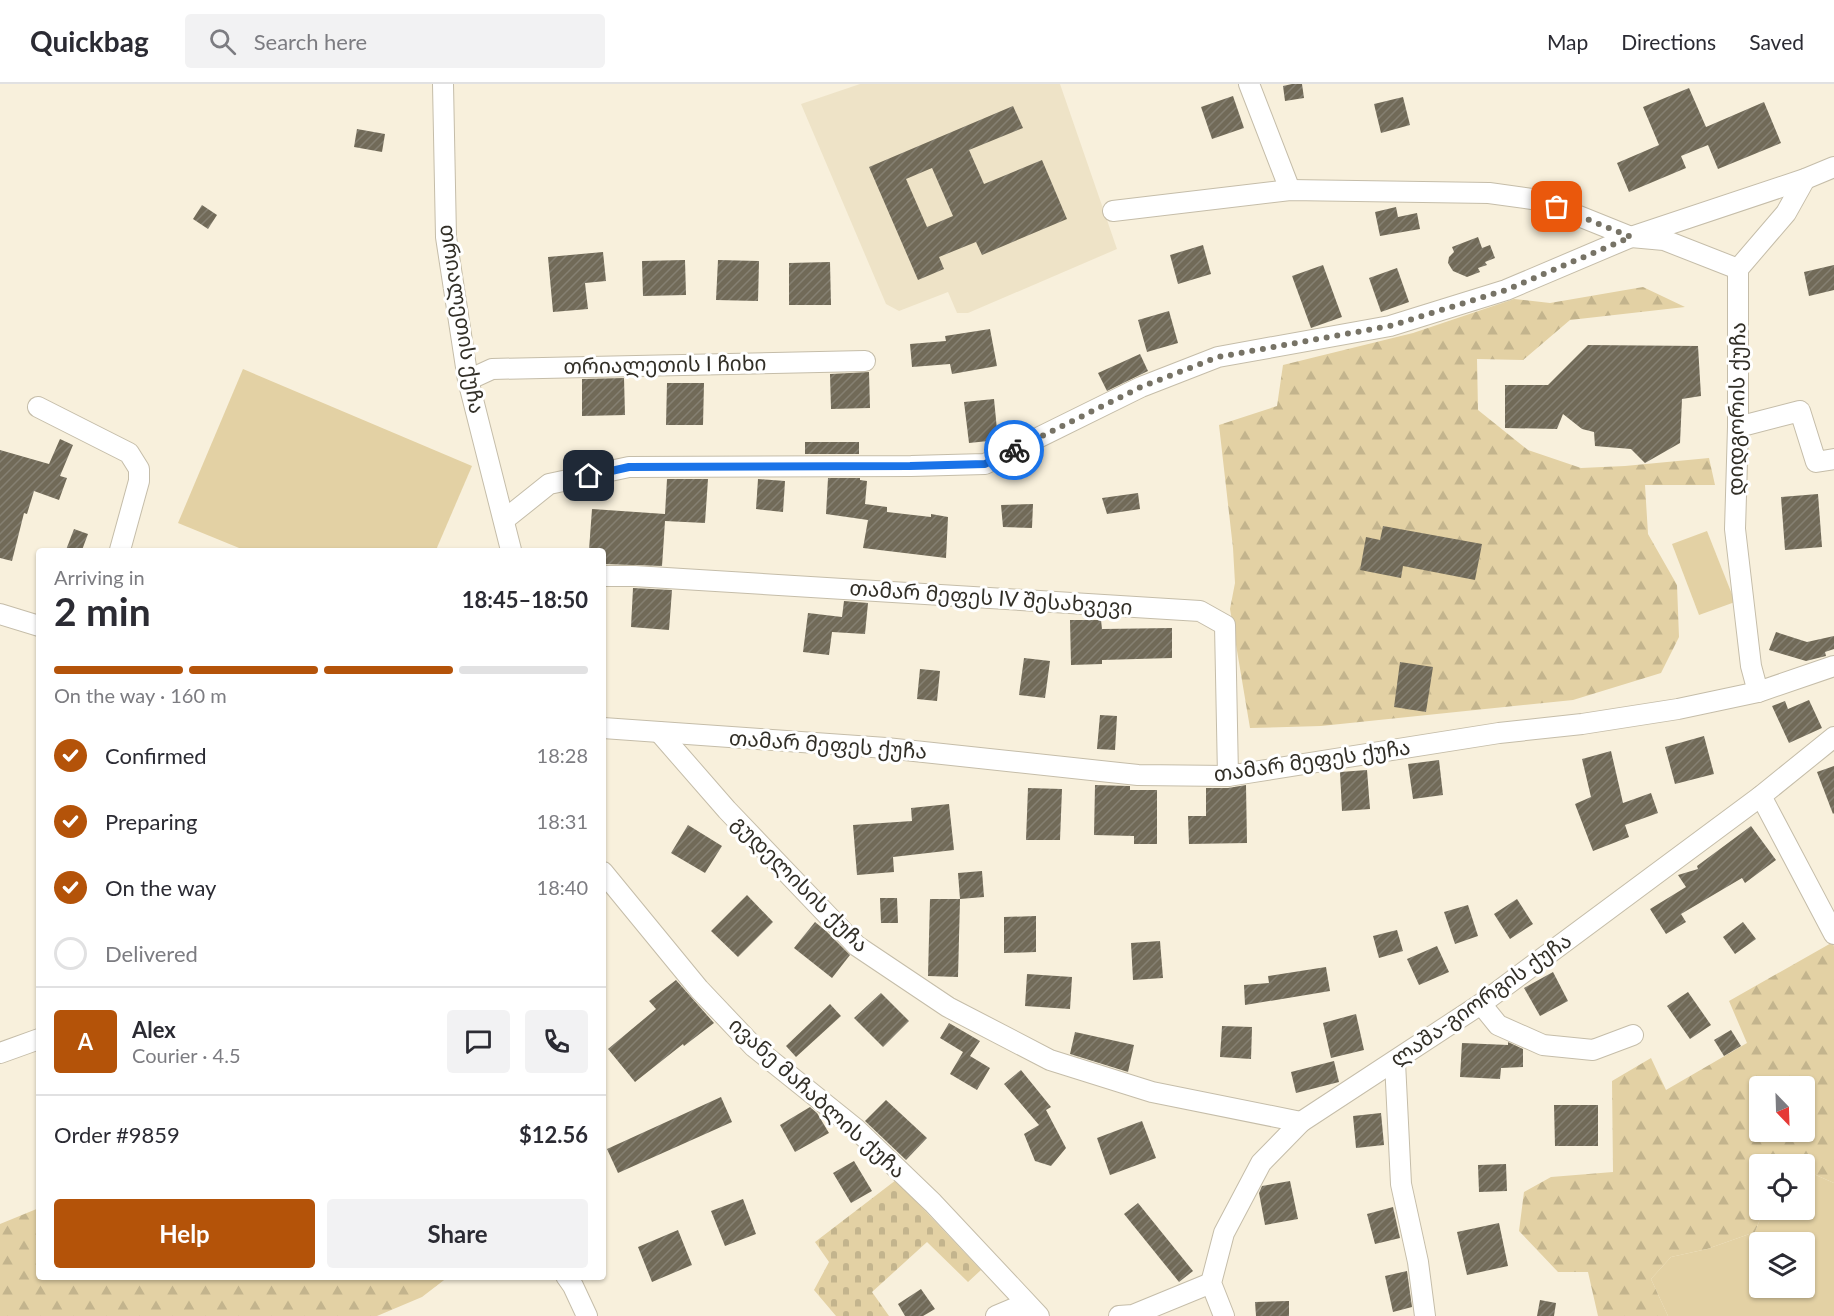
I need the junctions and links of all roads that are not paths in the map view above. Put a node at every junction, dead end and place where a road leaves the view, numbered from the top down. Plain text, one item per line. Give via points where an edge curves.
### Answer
1 (443, 84) edge
2 (1249, 84) edge
3 (1834, 167) edge
4 (1805, 178) junction
5 (1290, 190) junction
6 (1113, 211) dead end
7 (1631, 237) junction
8 (1738, 269) junction
9 (865, 361) dead end
10 (468, 380) junction
11 (38, 407) dead end
12 (1738, 427) junction
13 (1834, 459) edge
14 (504, 520) junction
15 (121, 548) edge
16 (511, 548) edge
17 (606, 576) edge
18 (0, 614) edge
19 (36, 625) edge
20 (1834, 666) edge
21 (1758, 692) junction
22 (606, 728) edge
23 (659, 732) junction
24 (1834, 737) edge
25 (1228, 776) junction
26 (1761, 796) junction
27 (606, 876) edge
28 (1834, 934) edge
29 (1480, 1004) junction
30 (1634, 1035) dead end
31 (36, 1040) edge
32 (0, 1053) edge
33 (1395, 1062) junction
34 (1301, 1122) junction
35 (569, 1280) edge
36 (1210, 1283) junction
37 (587, 1316) edge
38 (996, 1316) edge
39 (1032, 1316) edge
40 (1039, 1316) edge
41 (1119, 1316) edge
42 (1224, 1316) edge
43 (1425, 1316) edge

1 - 10 street, თრიალეთის ქუჩა via 446,237
2 - 5 street
3 - 4 street
4 - 7 street
4 - 8 street via 1786,213
5 - 6 street
5 - 7 street via 1489,193 1539,200
7 - 8 street via 1664,240
7 - 14 street via 1506,290 1390,326 1218,357 1141,387 985,464 629,467 549,484
8 - 12 street, დიდგორის ქუჩა
9 - 10 street, თრიალეთის I ჩიხი via 492,369
10 - 14 street, თრიალეთის ქუჩა
11 - 15 street via 129,453 139,469
12 - 13 street via 1800,411 1816,462
12 - 21 street, დიდგორის ქუჩა via 1735,529 1751,666
14 - 16 street, თრიალეთის ქუჩა
17 - 25 street, თამარ მეფეს IV შესახვევი via 1200,611 1225,625
18 - 19 street
20 - 21 street, თამარ მეფეს ქუჩა
21 - 25 street, თამარ მეფეს ქუჩა via 1678,709
22 - 23 street, თამარ მეფეს ქუჩა
23 - 25 street, თამარ მეფეს ქუჩა via 886,748 1138,775
23 - 34 street, გუდელისის ქუჩა via 727,810 857,946 948,1007 1050,1060 1152,1092
24 - 26 street, ლაშა-გიორგის ქუჩა
26 - 28 street
26 - 29 street, ლაშა-გიორგის ქუჩა
27 - 40 street, ივანე მაჩაბლის ქუჩა via 699,989 754,1047 855,1128 933,1203
29 - 30 street via 1498,1025 1543,1046 1593,1050
29 - 33 street, ლაშა-გიორგის ქუჩა
31 - 32 street
33 - 34 street, ლაშა-გიორგის ქუჩა
33 - 43 street via 1401,1184
34 - 36 street, ლაშა-გიორგის ქუჩა via 1261,1163 1224,1233
35 - 37 street
36 - 41 street via 1133,1315
36 - 42 street
38 - 39 street via 1015,1308

